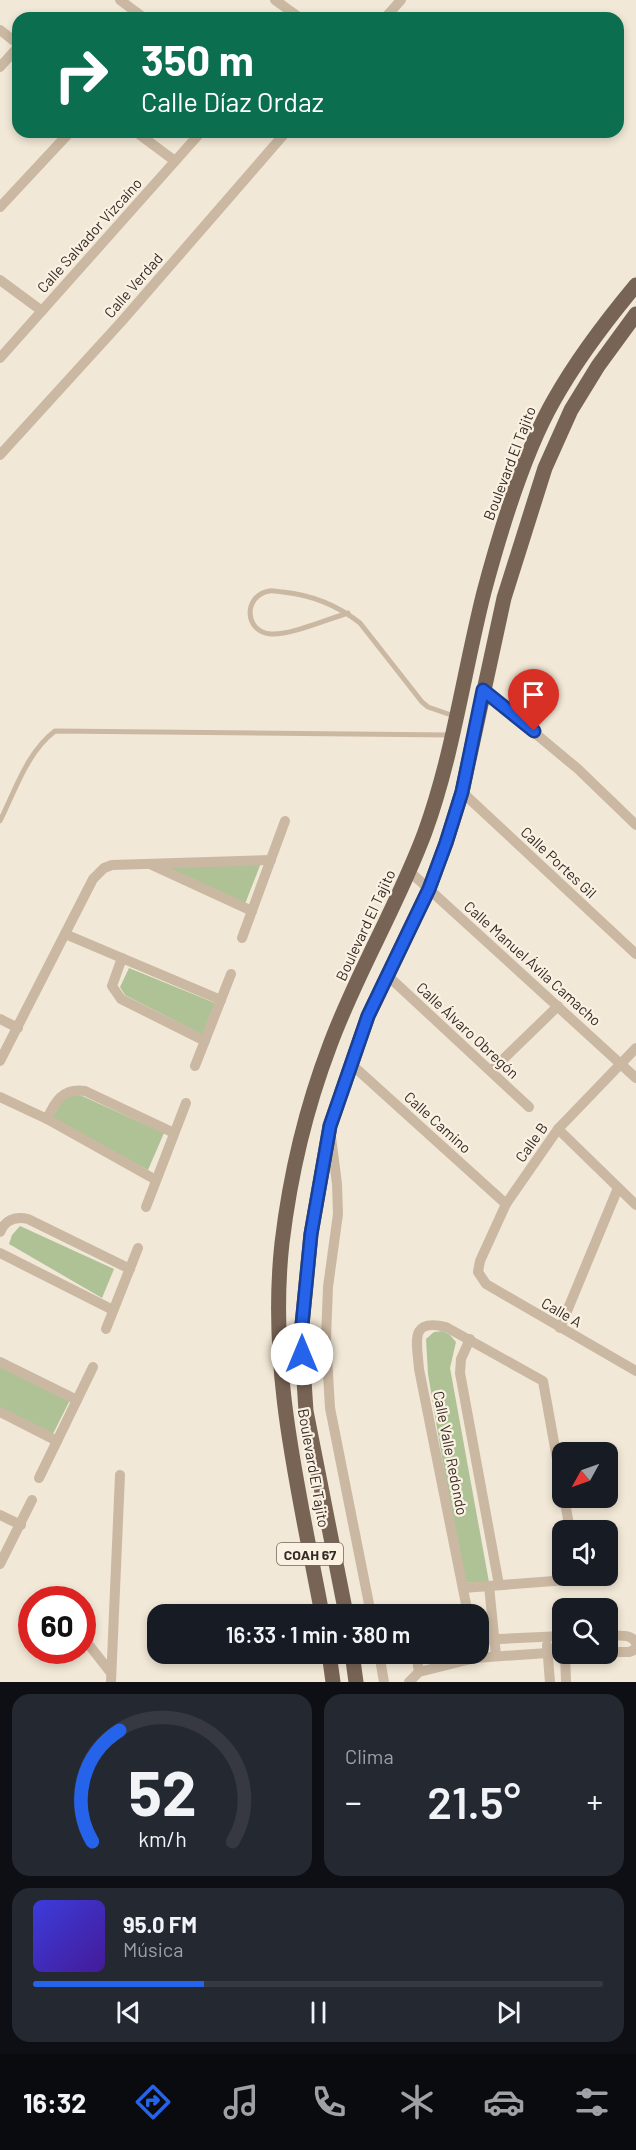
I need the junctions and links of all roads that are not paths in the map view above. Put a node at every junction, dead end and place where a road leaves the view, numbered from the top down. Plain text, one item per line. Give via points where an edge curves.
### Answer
1 (120, 0) edge
2 (275, 0) edge
3 (401, 0) edge
4 (136, 12) edge
5 (292, 12) edge
6 (390, 12) edge
7 (0, 30) edge
8 (12, 40) edge
9 (12, 52) edge
10 (0, 67) edge
11 (64, 138) edge
12 (144, 138) edge
13 (196, 138) edge
14 (281, 138) edge
15 (175, 161) junction
16 (0, 207) edge
17 (0, 280) edge
18 (636, 285) edge
19 (42, 310) junction
20 (614, 311) junction
21 (635, 318) edge
22 (0, 358) edge
23 (0, 455) edge
24 (348, 613) junction
25 (483, 690) junction
26 (455, 717) junction
27 (452, 735) junction
28 (462, 792) junction
29 (0, 821) edge
30 (285, 821) dead end
31 (636, 825) edge
32 (271, 860) junction
33 (150, 863) junction
34 (409, 871) junction
35 (429, 889) junction
36 (252, 911) junction
37 (65, 934) junction
38 (242, 938) dead end
39 (636, 954) edge
40 (122, 958) junction
41 (231, 974) dead end
42 (387, 975) junction
43 (221, 1000) junction
44 (558, 1006) junction
45 (0, 1019) edge
46 (18, 1028) junction
47 (205, 1041) junction
48 (636, 1048) edge
49 (0, 1061) edge
50 (350, 1063) junction
51 (621, 1063) junction
52 (195, 1066) dead end
53 (491, 1071) junction
54 (636, 1078) edge
55 (0, 1097) edge
56 (186, 1103) dead end
57 (529, 1107) dead end
58 (47, 1119) junction
59 (330, 1126) junction
60 (558, 1129) junction
61 (174, 1133) junction
62 (156, 1180) junction
63 (618, 1188) junction
64 (506, 1204) junction
65 (636, 1205) edge
66 (146, 1207) dead end
67 (0, 1232) edge
68 (138, 1248) dead end
69 (0, 1252) edge
70 (130, 1269) junction
71 (478, 1272) joint
72 (113, 1310) junction
73 (560, 1328) junction
74 (106, 1329) dead end
75 (470, 1339) junction
76 (0, 1362) edge
77 (93, 1367) dead end
78 (636, 1371) edge
79 (77, 1400) junction
80 (0, 1412) edge
81 (57, 1441) junction
82 (554, 1442) edge
83 (120, 1475) dead end
84 (39, 1478) dead end
85 (320, 1489) junction
86 (298, 1493) junction
87 (32, 1500) dead end
88 (0, 1515) edge
89 (21, 1525) junction
90 (0, 1564) edge
91 (552, 1581) edge
92 (494, 1586) junction
93 (463, 1588) junction
94 (320, 1604) edge
95 (344, 1604) edge
96 (369, 1604) edge
97 (466, 1604) edge
98 (547, 1636) junction
99 (552, 1636) edge
100 (618, 1636) edge
101 (494, 1638) junction
102 (489, 1639) edge
103 (636, 1645) edge
104 (548, 1652) junction
105 (552, 1652) edge
106 (618, 1652) edge
107 (489, 1655) edge
108 (496, 1655) junction
109 (96, 1656) edge
110 (331, 1664) edge
111 (354, 1664) edge
112 (381, 1664) edge
113 (418, 1664) edge
114 (445, 1664) edge
115 (565, 1664) edge
116 (419, 1672) junction
117 (111, 1677) edge
118 (333, 1682) edge
119 (356, 1682) edge
120 (384, 1682) edge
121 (409, 1682) edge
122 (550, 1682) edge
123 (566, 1682) edge

1 - 4 street
2 - 5 street
3 - 6 street
7 - 8 street
9 - 10 street
11 - 16 street
12 - 15 street
13 - 15 street, Calle Salvador Vizcaíno
14 - 23 street, Calle Verdad
15 - 19 street, Calle Salvador Vizcaíno
17 - 19 street
18 - 20 main road, Boulevard El Tajito / COAH 67
19 - 22 street, Calle Salvador Vizcaíno
20 - 21 street
20 - 26 main road, Boulevard El Tajito / COAH 67 via 552,402 528,458 487,585
21 - 25 main road, Boulevard El Tajito / COAH 67 via 598,366 545,468 504,598
24 - 24 lane via 272,634 256,628 249,610 252,602 270,591 313,597
24 - 26 lane via 422,702
25 - 28 main road, Boulevard El Tajito / COAH 67
25 - 31 street via 578,769
26 - 27 main road, Boulevard El Tajito / COAH 67
27 - 29 lane via 55,731 43,740
27 - 34 main road, Boulevard El Tajito / COAH 67 via 439,788
28 - 35 main road, Boulevard El Tajito / COAH 67
28 - 39 street, Calle Portes Gil
30 - 32 street
32 - 33 street
32 - 36 street
33 - 36 street
33 - 37 street via 104,868 93,879
34 - 35 street, Calle Manuel Ávila Camacho
34 - 86 main road, Boulevard El Tajito / COAH 67 via 331,1042 293,1173 282,1245 278,1335
35 - 42 main road, Boulevard El Tajito / COAH 67
35 - 44 street, Calle Manuel Ávila Camacho
36 - 38 street
37 - 40 street
37 - 46 street
40 - 43 street
40 - 47 street via 112,986 121,999
41 - 43 street
42 - 50 main road, Boulevard El Tajito / COAH 67
42 - 53 street, Calle Álvaro Obregón
43 - 47 street
44 - 51 street, Calle Manuel Ávila Camacho
44 - 53 street
45 - 46 street
46 - 49 street
47 - 52 street
48 - 51 street, Calle B
50 - 59 main road, Boulevard El Tajito / COAH 67
50 - 64 street, Calle Camino
51 - 54 street, Calle Manuel Ávila Camacho
51 - 60 street, Calle B
53 - 57 street, Calle Álvaro Obregón
55 - 58 street
56 - 61 street
58 - 61 street via 56,1100 78,1090
58 - 62 street
59 - 85 main road, Boulevard El Tajito / COAH 67 via 311,1234 301,1335 306,1411
59 - 96 street via 338,1214 328,1287 328,1386
60 - 63 street
60 - 64 street, Calle B
61 - 62 street
62 - 66 street
63 - 65 street
63 - 73 street
64 - 71 street, Calle B
67 - 70 street via 10,1220 28,1219
68 - 70 street
69 - 72 street
70 - 72 street
71 - 73 street, Calle A via 486,1284
72 - 74 street
73 - 78 street, Calle A
75 - 82 street via 543,1381
75 - 92 street, Calle Valle Redondo via 461,1359 460,1374
75 - 93 street, Calle Valle Redondo via 432,1324 416,1335 418,1369
76 - 79 street
77 - 79 street
79 - 81 street
80 - 81 street
81 - 84 street
83 - 117 street
85 - 86 main road
85 - 95 main road, Boulevard El Tajito / COAH 67
86 - 94 main road, Boulevard El Tajito / COAH 67
87 - 89 street
88 - 89 street
89 - 90 street
91 - 92 street
92 - 93 street
92 - 101 street, Calle Valle Redondo
93 - 97 street, Calle Valle Redondo
98 - 99 street
98 - 101 street
98 - 104 street
100 - 103 street via 634,1639
101 - 102 street
101 - 108 street, Calle Valle Redondo
103 - 106 street via 629,1652
104 - 105 street
104 - 108 street
104 - 122 street
107 - 108 street
109 - 117 street
110 - 118 main road
111 - 119 main road
112 - 120 street
113 - 116 street
114 - 116 street
115 - 123 street
116 - 121 street

